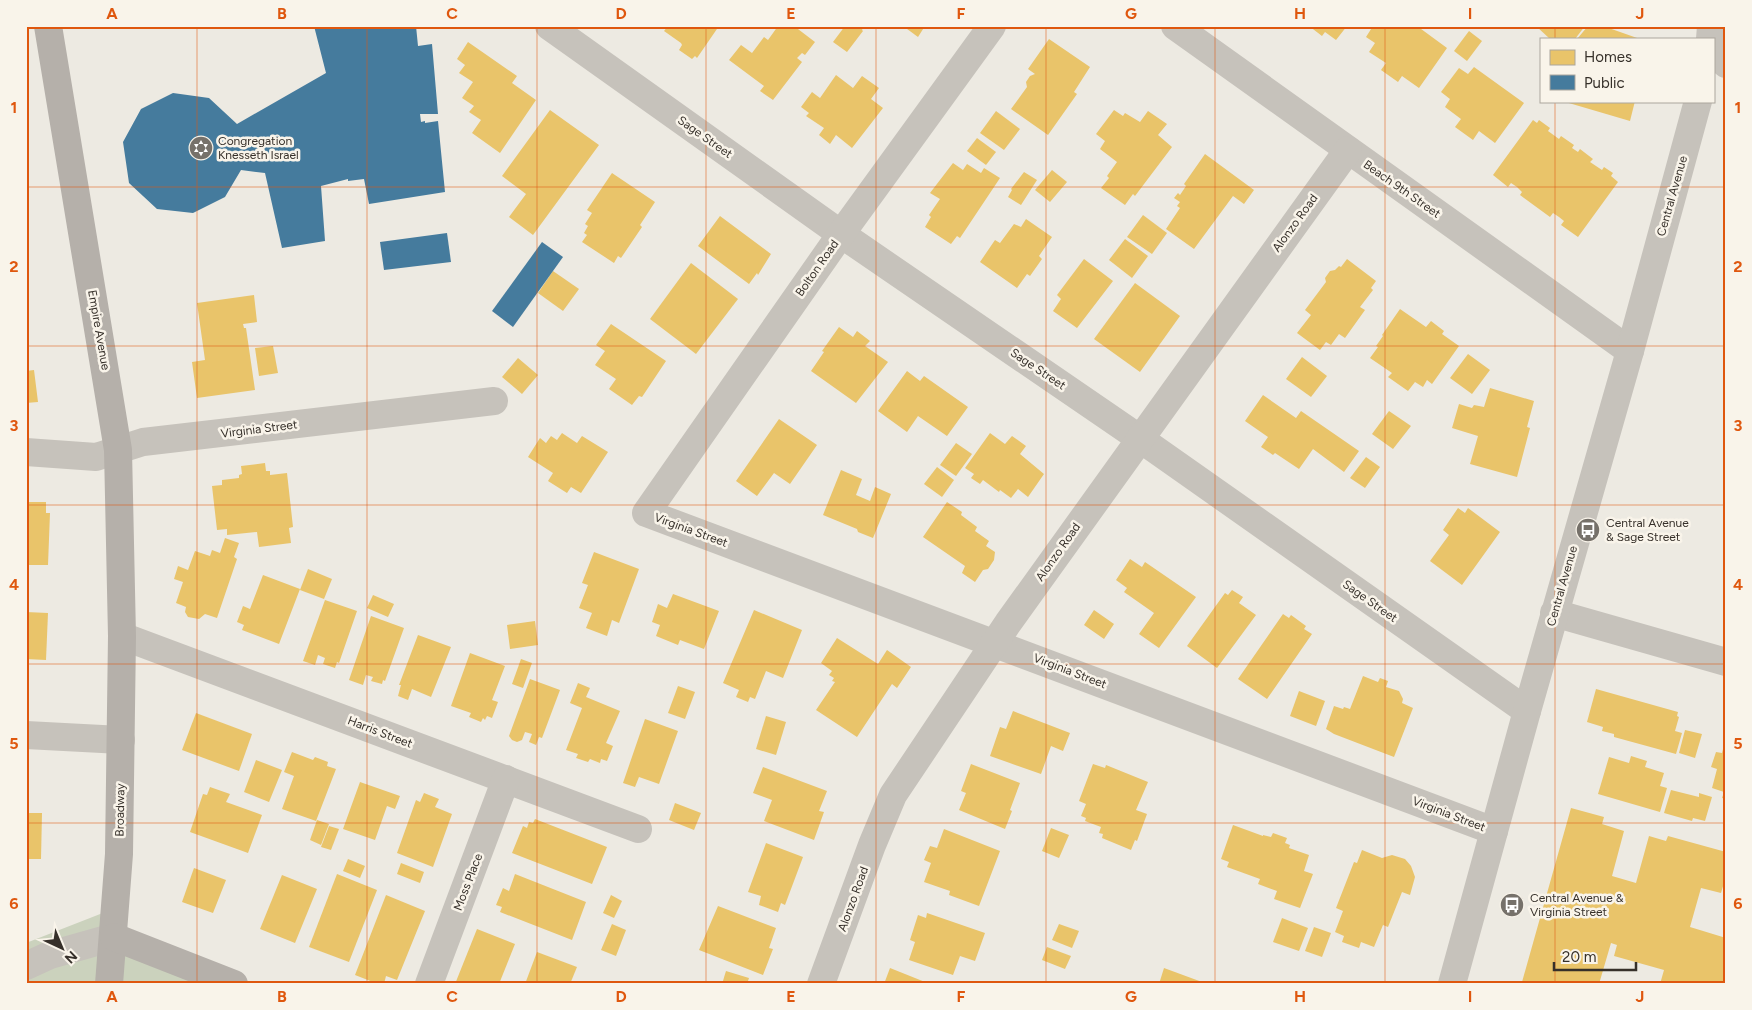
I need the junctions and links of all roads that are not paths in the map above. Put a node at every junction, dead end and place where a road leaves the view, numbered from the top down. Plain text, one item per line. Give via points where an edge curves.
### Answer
1 (48, 26) edge
2 (549, 26) edge
3 (992, 26) edge
4 (1175, 26) edge
5 (1714, 54) edge
6 (1726, 64) edge
7 (1698, 102) edge
8 (1348, 150) junction
9 (841, 234) junction
10 (1630, 351) junction
11 (494, 401) dead end
12 (1139, 438) junction
13 (118, 450) junction
14 (26, 452) edge
15 (646, 513) joint
16 (1554, 612) junction
17 (122, 636) junction
18 (994, 643) junction
19 (1726, 662) edge
20 (1526, 711) junction
21 (26, 735) edge
22 (121, 740) junction
23 (506, 780) junction
24 (638, 829) dead end
25 (1494, 831) junction
26 (114, 937) junction
27 (26, 966) edge
28 (110, 984) edge
29 (234, 984) edge
30 (430, 984) edge
31 (821, 984) edge
32 (1452, 984) edge

1 - 13 main road, Empire Avenue
2 - 9 street, Sage Street
3 - 9 street, Bolton Road
4 - 8 street, Beach 9th Street
5 - 6 street
7 - 10 street, Central Avenue
8 - 10 street, Beach 9th Street
8 - 12 street, Alonzo Road
9 - 12 street, Sage Street
9 - 15 street, Bolton Road
10 - 16 street, Central Avenue
11 - 13 street, Virginia Street via 143,442
12 - 18 street, Alonzo Road
12 - 20 street, Sage Street
13 - 14 street, Virginia Street via 96,457
13 - 17 main road, Empire Avenue
15 - 18 street, Virginia Street
16 - 19 street
16 - 20 street, Central Avenue
17 - 22 main road, Broadway
17 - 23 street, Harris Street
18 - 25 street, Virginia Street
18 - 31 street, Alonzo Road via 893,795
20 - 25 street, Central Avenue
21 - 22 street
22 - 26 main road, Broadway
23 - 24 street, Harris Street
23 - 30 street, Moss Place
25 - 32 street, Central Avenue
26 - 27 street via 50,955
26 - 28 main road, Broadway
26 - 29 main road

